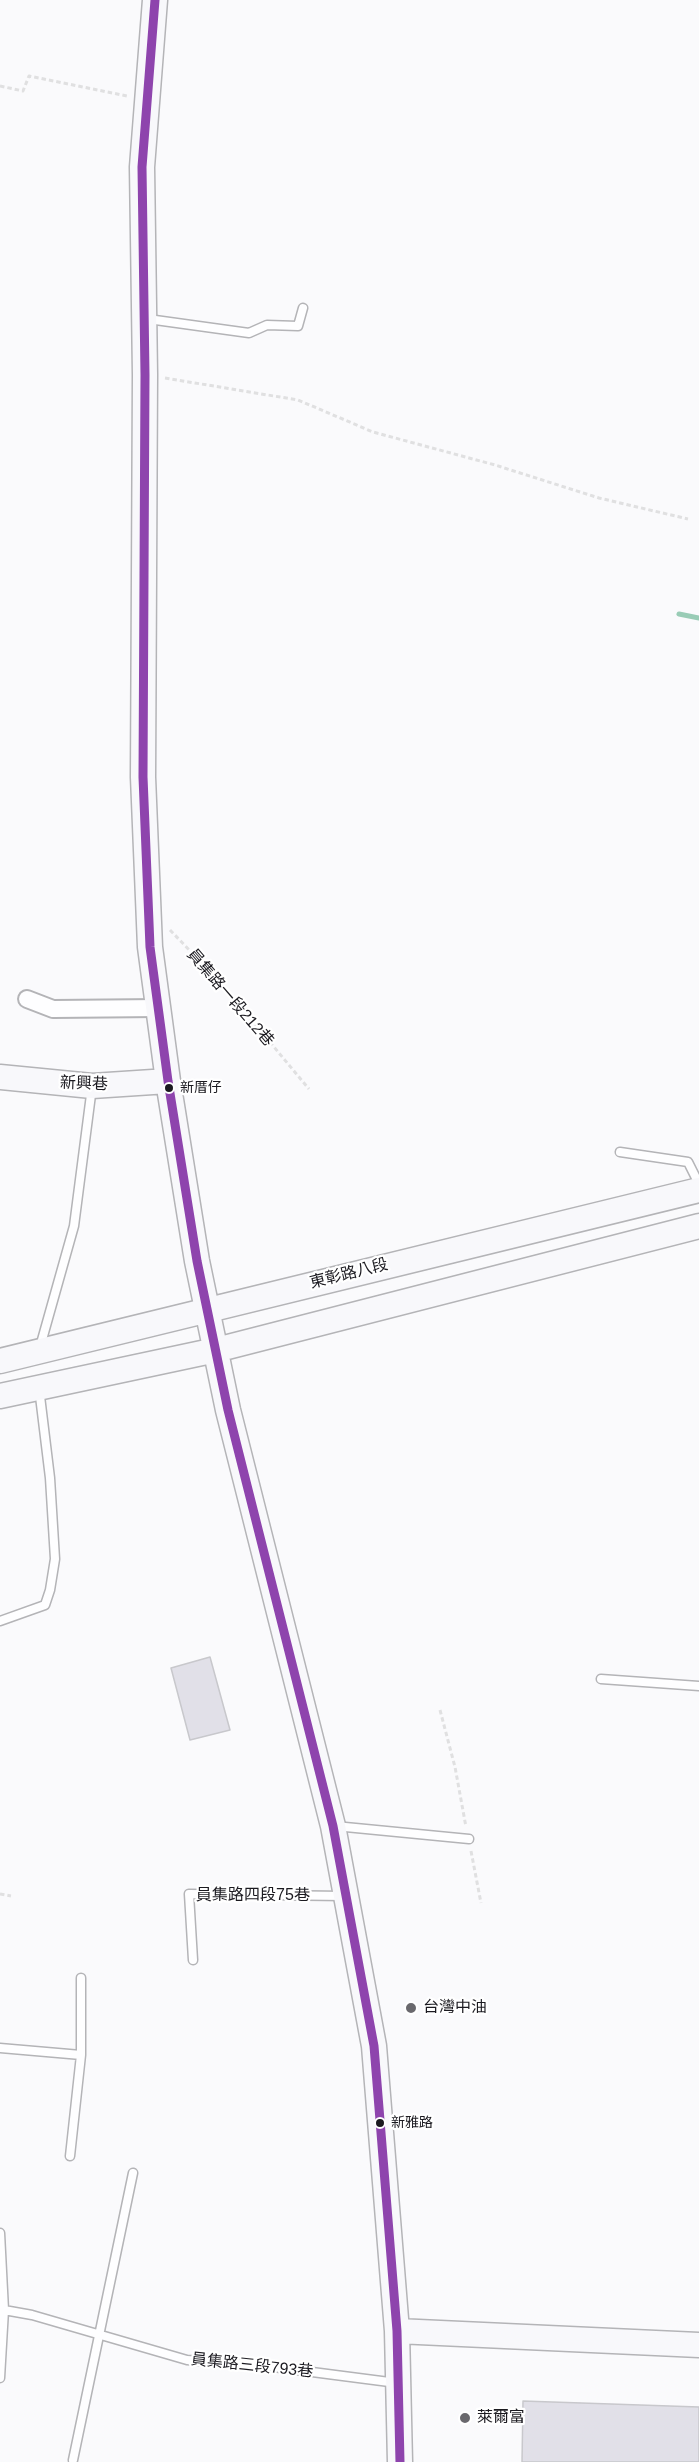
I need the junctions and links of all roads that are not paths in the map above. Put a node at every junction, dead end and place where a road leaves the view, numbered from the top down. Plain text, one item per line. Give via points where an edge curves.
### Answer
1 (155, 0) edge
2 (303, 308) dead end
3 (144, 318) junction
4 (27, 999) dead end
5 (159, 1008) junction
6 (0, 1077) edge
7 (168, 1081) junction
8 (92, 1086) junction
9 (620, 1152) dead end
10 (699, 1184) edge
11 (699, 1190) edge
12 (699, 1226) edge
13 (207, 1309) junction
14 (39, 1350) junction
15 (216, 1350) junction
16 (0, 1361) edge
17 (39, 1388) junction
18 (0, 1396) edge
19 (0, 1621) edge
20 (601, 1679) dead end
21 (699, 1686) edge
22 (333, 1826) junction
23 (469, 1839) road end
24 (346, 1896) junction
25 (193, 1960) dead end
26 (81, 1978) dead end
27 (0, 2048) edge
28 (81, 2055) junction
29 (70, 2156) dead end
30 (133, 2173) dead end
31 (0, 2233) edge
32 (4, 2310) junction
33 (397, 2331) junction
34 (99, 2334) junction
35 (699, 2345) edge
36 (0, 2378) edge
37 (398, 2384) junction
38 (74, 2460) dead end
39 (400, 2462) edge

1 - 3 main road via 142,167
2 - 3 lane via 298,326 267,325 249,333
3 - 5 main road via 143,777 150,947
4 - 5 street via 53,1009
5 - 7 main road
6 - 8 main road, 新興巷
7 - 8 main road, 新興巷
7 - 13 main road
8 - 14 lane via 74,1226
9 - 10 lane via 688,1162
11 - 13 main road, 東彰路八段
12 - 15 main road
13 - 14 main road, 東彰路八段
13 - 15 main road
14 - 16 main road, 東彰路八段
15 - 17 main road
15 - 22 main road
17 - 18 main road
17 - 19 lane via 54,1536 50,1590 45,1605
20 - 21 lane
22 - 23 lane
22 - 24 main road
24 - 25 lane, 員集路四段75巷 via 189,1894
24 - 33 main road via 374,2046
26 - 28 lane
27 - 28 lane
28 - 29 lane
30 - 34 lane
31 - 32 lane
32 - 34 lane, 員集路三段793巷
32 - 36 lane
33 - 35 main road
33 - 37 main road
34 - 37 lane, 員集路三段793巷 via 187,2360 258,2365
34 - 38 lane
37 - 39 main road

